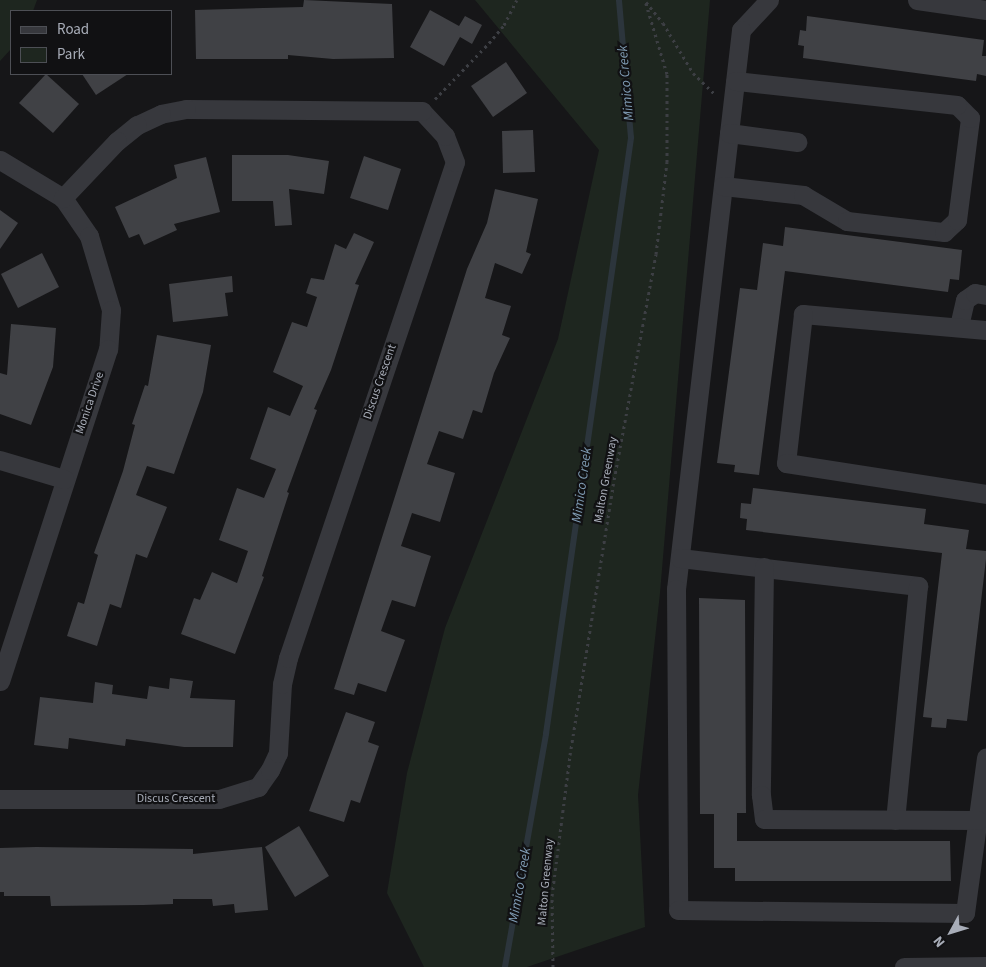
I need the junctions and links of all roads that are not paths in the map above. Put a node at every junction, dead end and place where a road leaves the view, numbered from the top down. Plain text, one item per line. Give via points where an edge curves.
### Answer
1 (769, 0) edge
2 (917, 0) edge
3 (986, 10) edge
4 (735, 81) junction
5 (729, 133) junction
6 (797, 142) dead end
7 (0, 160) edge
8 (723, 186) junction
9 (63, 198) junction
10 (986, 295) edge
11 (959, 326) junction
12 (986, 330) edge
13 (0, 460) edge
14 (64, 479) junction
15 (986, 494) edge
16 (680, 558) junction
17 (764, 568) junction
18 (0, 681) edge
19 (986, 757) edge
20 (0, 799) edge
21 (895, 820) junction
22 (978, 820) junction
23 (986, 966) edge
24 (904, 967) edge

1 - 4 street via 741,30
2 - 3 street
4 - 5 street
4 - 8 street via 957,105 970,118 957,220 944,232 847,221 802,194
5 - 6 street
5 - 8 street
7 - 9 street, Monica Drive
8 - 16 street
9 - 14 street, Monica Drive via 89,236 111,310 108,349
9 - 20 street, Discus Crescent via 117,141 137,125 161,114 186,109 422,111 445,136 455,162 288,658 282,684 278,753 258,787 219,799
10 - 11 street via 974,293 966,300
11 - 12 street
11 - 15 street via 803,314 786,463
13 - 14 street
14 - 18 street, Monica Drive
16 - 17 street
16 - 22 street via 676,589 678,910 965,913
17 - 21 street via 761,795 764,819
17 - 21 street via 918,586
19 - 22 street
21 - 22 street
23 - 24 street

